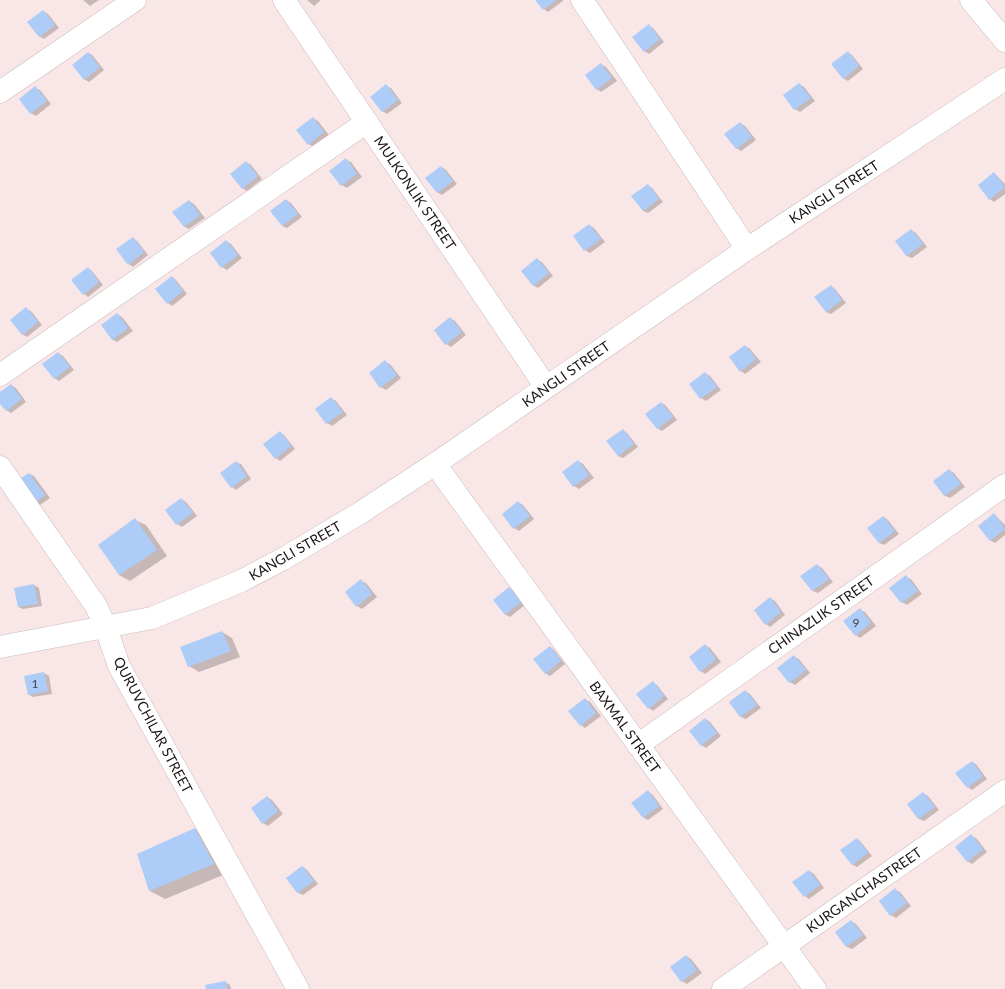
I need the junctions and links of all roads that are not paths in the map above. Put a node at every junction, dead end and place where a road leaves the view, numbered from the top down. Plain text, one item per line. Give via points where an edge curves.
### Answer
1 (136, 0) edge
2 (284, 0) edge
3 (582, 0) edge
4 (971, 0) edge
5 (1005, 41) edge
6 (1005, 79) edge
7 (0, 92) edge
8 (367, 122) junction
9 (747, 250) junction
10 (0, 375) edge
11 (546, 387) junction
12 (435, 464) junction
13 (0, 467) edge
14 (1005, 485) edge
15 (106, 628) junction
16 (0, 647) edge
17 (638, 745) junction
18 (1005, 791) edge
19 (784, 945) junction
20 (298, 989) edge
21 (723, 989) edge
22 (815, 989) edge

1 - 7 street
2 - 8 street, MULKONLIK STREET
3 - 9 street
4 - 5 street
6 - 9 street, KANGLI STREET
8 - 10 street
8 - 11 street, MULKONLIK STREET
9 - 11 street, KANGLI STREET
11 - 12 street, KANGLI STREET
12 - 15 street, KANGLI STREET via 353,517 241,581 152,618
12 - 17 street, BAXMAL STREET
13 - 15 street, QURUVCHILAR STREET via 96,606
14 - 17 street, CHINАZLIK STREET
15 - 16 street, KANGLI STREET
15 - 20 street, QURUVCHILAR STREET via 119,666
17 - 19 street, BAXMAL STREET
18 - 19 street, KURGANCHASTREET
19 - 21 street, KURGANCHASTREET
19 - 22 street, BAXMAL STREET

